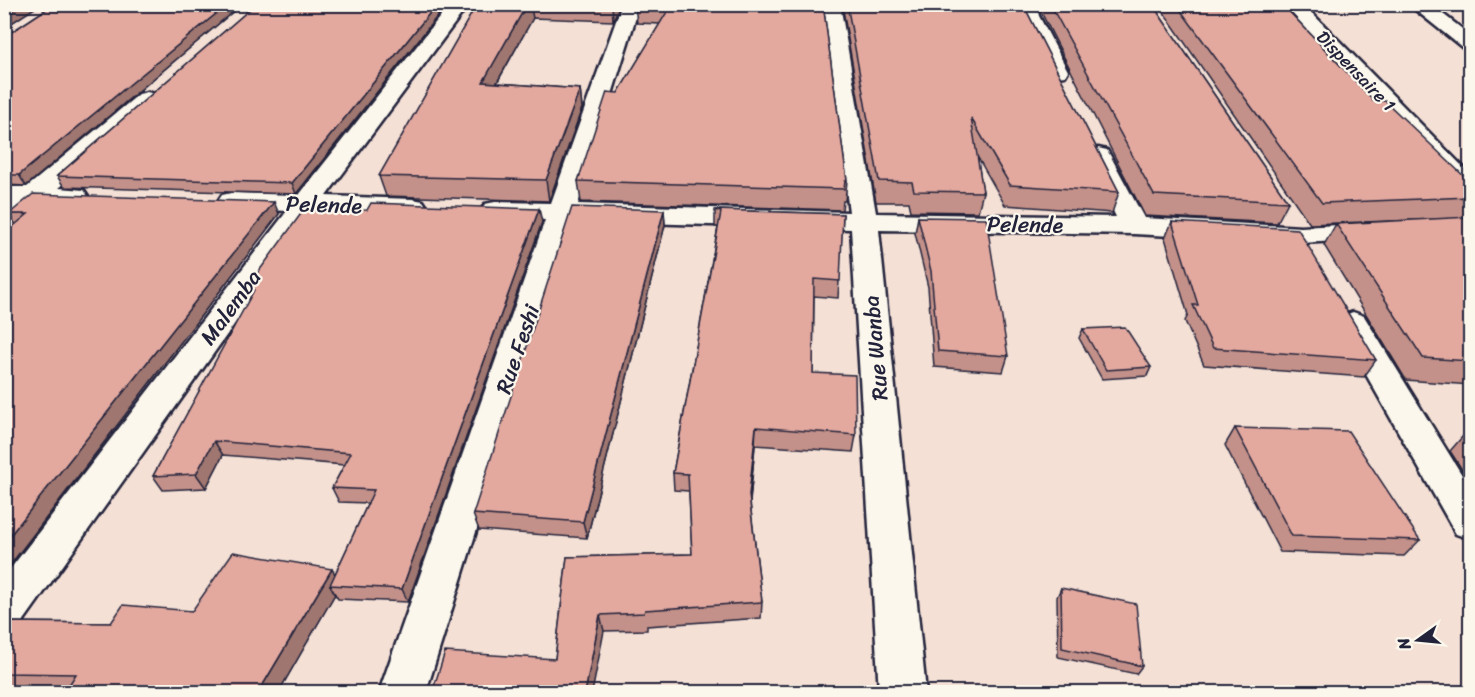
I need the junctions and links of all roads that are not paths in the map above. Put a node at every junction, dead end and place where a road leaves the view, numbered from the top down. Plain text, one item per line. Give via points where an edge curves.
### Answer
1 (460, 4) edge
2 (631, 4) edge
3 (831, 4) edge
4 (1027, 4) edge
5 (1292, 4) edge
6 (1418, 4) edge
7 (1470, 44) edge
8 (159, 88) edge
9 (1066, 90) edge
10 (1087, 132) edge
11 (1470, 189) edge
12 (4, 195) edge
13 (34, 195) junction
14 (105, 197) edge
15 (211, 201) edge
16 (306, 204) junction
17 (1282, 205) edge
18 (435, 208) edge
19 (470, 209) edge
20 (563, 212) junction
21 (4, 221) edge
22 (864, 221) junction
23 (1134, 226) junction
24 (1403, 230) edge
25 (1301, 235) junction
26 (1320, 266) edge
27 (1338, 296) edge
28 (1470, 522) edge
29 (4, 612) edge
30 (402, 693) edge
31 (902, 693) edge

1 - 16 main road, Malemba
2 - 20 main road, Rue Feshi
3 - 22 main road, Rue Wanba
4 - 9 main road via 1029,16
5 - 11 main road, Dispensaire 1
6 - 7 main road
8 - 13 main road
10 - 23 main road
12 - 13 main road
13 - 14 main road
13 - 21 main road
15 - 16 main road, Pelende
16 - 18 main road, Pelende
16 - 29 main road, Malemba
17 - 25 main road
19 - 20 main road, Pelende
20 - 22 main road, Pelende
20 - 30 main road, Rue Feshi
22 - 23 main road, Pelende
22 - 31 main road, Rue Wanba
23 - 25 main road, Pelende
24 - 25 main road, Pelende
25 - 26 main road
27 - 28 main road

